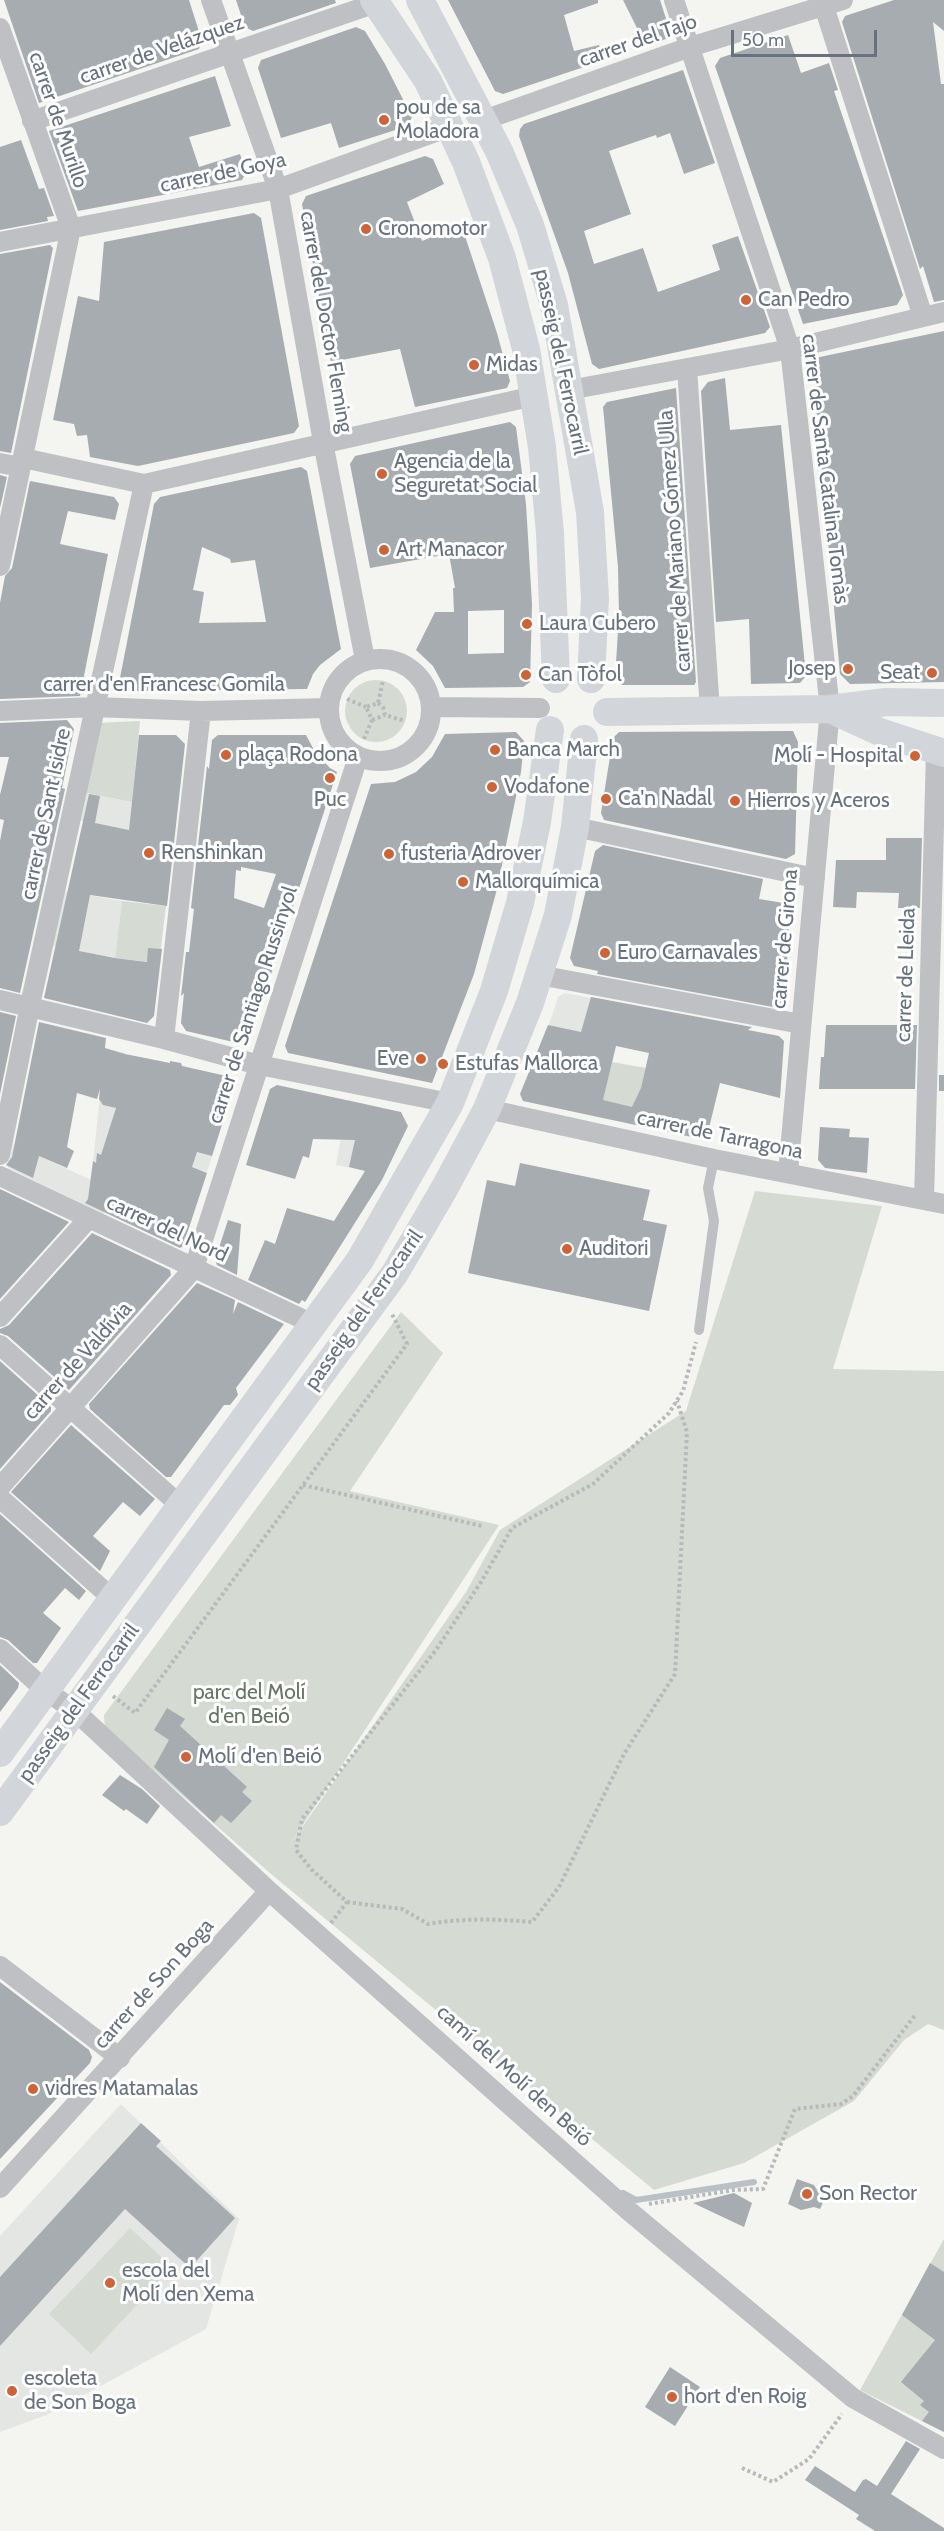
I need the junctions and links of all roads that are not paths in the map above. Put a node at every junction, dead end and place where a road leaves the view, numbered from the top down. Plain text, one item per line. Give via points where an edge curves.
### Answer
1 (211, 0) edge
2 (420, 0) edge
3 (674, 0) edge
4 (843, 0) edge
5 (375, 2) edge
6 (823, 3) edge
7 (0, 28) edge
8 (690, 47) junction
9 (230, 51) junction
10 (484, 120) junction
11 (32, 121) junction
12 (449, 127) junction
13 (278, 189) junction
14 (70, 228) junction
15 (0, 242) edge
16 (944, 312) edge
17 (923, 317) junction
18 (790, 349) junction
19 (687, 368) junction
20 (569, 390) junction
21 (534, 396) junction
22 (323, 442) junction
23 (22, 462) junction
24 (0, 464) edge
25 (144, 484) junction
26 (0, 566) edge
27 (365, 660) junction
28 (556, 679) junction
29 (591, 679) junction
30 (885, 702) junction
31 (944, 703) edge
32 (432, 707) junction
33 (94, 708) junction
34 (329, 708) junction
35 (830, 709) junction
36 (0, 711) edge
37 (201, 711) junction
38 (710, 711) junction
39 (607, 712) junction
40 (545, 719) junction
41 (880, 732) junction
42 (584, 739) junction
43 (362, 748) junction
44 (940, 752) edge
45 (575, 827) junction
46 (815, 878) junction
47 (539, 975) junction
48 (0, 1000) edge
49 (30, 1005) junction
50 (801, 1024) junction
51 (164, 1039) junction
52 (259, 1065) junction
53 (450, 1103) junction
54 (487, 1109) junction
55 (0, 1155) edge
56 (714, 1159) junction
57 (788, 1173) junction
58 (0, 1176) edge
59 (924, 1200) junction
60 (944, 1204) edge
61 (89, 1218) junction
62 (194, 1268) junction
63 (0, 1317) edge
64 (315, 1325) junction
65 (699, 1330) road end
66 (0, 1345) edge
67 (69, 1407) junction
68 (0, 1487) edge
69 (0, 1498) edge
70 (182, 1507) junction
71 (113, 1599) junction
72 (0, 1649) edge
73 (46, 1691) junction
74 (74, 1710) junction
75 (0, 1753) edge
76 (0, 1812) edge
77 (269, 1891) junction
78 (0, 1966) edge
79 (120, 2058) junction
80 (0, 2188) edge
81 (944, 2449) edge

1 - 9 street, carrer del Doctor Fleming
2 - 10 main road, passeig del Ferrocarril
3 - 8 street, carrer de Santa Catalina Tomàs
4 - 6 street, carrer del Tajo
5 - 9 street, carrer de Velázquez
5 - 12 main road, passeig del Ferrocarril via 428,81
6 - 8 street, carrer del Tajo
6 - 17 street
7 - 11 street, carrer de Murillo
8 - 10 street, carrer del Tajo
8 - 18 street, carrer de Santa Catalina Tomàs
9 - 11 street, carrer de Velázquez
9 - 13 street, carrer del Doctor Fleming
10 - 20 main road, passeig del Ferrocarril via 530,225 554,305
11 - 14 street, carrer de Murillo
12 - 13 street, carrer de Goya
12 - 21 main road, passeig del Ferrocarril via 502,258
13 - 14 street, carrer de Goya
13 - 22 street, carrer del Doctor Fleming
14 - 15 street, carrer de Goya
14 - 23 street
16 - 17 street
17 - 18 street
18 - 19 street
18 - 35 street, carrer de Santa Catalina Tomàs
19 - 20 street
19 - 38 street, carrer de Mariano Gómez Ulla
20 - 29 main road, passeig del Ferrocarril via 590,512 595,598
21 - 22 street
21 - 28 main road, passeig del Ferrocarril via 550,533
22 - 25 street
22 - 27 street, carrer del Doctor Fleming
23 - 24 street
23 - 25 street
23 - 26 street
25 - 33 street, carrer de Sant Isidre
27 - 32 street via 396,660 410,667 425,685
27 - 34 street via 340,678
28 - 29 main road via 580,674
28 - 40 main road via 542,696
29 - 39 main road via 601,688
30 - 31 main road
30 - 35 main road
30 - 41 main road via 876,715
32 - 40 street
32 - 43 street via 430,724 410,753 376,761
33 - 36 street, carrer d'en Francesc Gomila
33 - 37 street, carrer d'en Francesc Gomila
33 - 49 street, carrer de Sant Isidre
34 - 37 street, carrer d'en Francesc Gomila
34 - 43 street via 336,737 346,748
35 - 38 main road
35 - 41 main road
35 - 46 street, carrer de Girona
37 - 51 street
38 - 39 main road
39 - 42 main road via 599,729
40 - 42 main road via 560,737
40 - 53 main road, passeig del Ferrocarril via 537,822 520,903 494,991
41 - 44 main road
42 - 45 main road, passeig del Ferrocarril
43 - 52 street, carrer de Santiago Russinyol
44 - 59 street, carrer de Lleida
45 - 46 street
45 - 47 main road, passeig del Ferrocarril via 558,915
46 - 50 street, carrer de Girona
47 - 50 street
47 - 54 main road, passeig del Ferrocarril
48 - 49 street
49 - 51 street
49 - 55 street, carrer de Sant Isidre
50 - 57 street, carrer de Girona
51 - 52 street
52 - 53 street
52 - 62 street, carrer de Santiago Russinyol
53 - 64 main road, passeig del Ferrocarril via 360,1260
54 - 56 street, carrer de Tarragona
54 - 74 main road, passeig del Ferrocarril via 395,1273
56 - 57 street, carrer de Tarragona
56 - 65 lane via 708,1188 714,1221
57 - 59 street, carrer de Tarragona
58 - 61 street, carrer del Nord
59 - 60 street, carrer de Tarragona
61 - 62 street, carrer del Nord
61 - 63 street
62 - 64 street, carrer del Nord
62 - 67 street, carrer de Valdívia
64 - 70 main road, passeig del Ferrocarril
66 - 67 street
67 - 68 street, carrer de Valdívia
67 - 70 street
69 - 71 street
70 - 71 main road, passeig del Ferrocarril
71 - 73 main road, passeig del Ferrocarril
72 - 73 street, camí del Molí den Beió
73 - 74 street, camí del Molí den Beió
73 - 75 main road, passeig del Ferrocarril
74 - 76 main road, passeig del Ferrocarril
74 - 77 street, camí del Molí den Beió
77 - 79 street, carrer de Son Boga
77 - 81 street, camí del Molí den Beió via 626,2208 853,2398
78 - 79 street
79 - 80 street, carrer de Son Boga

